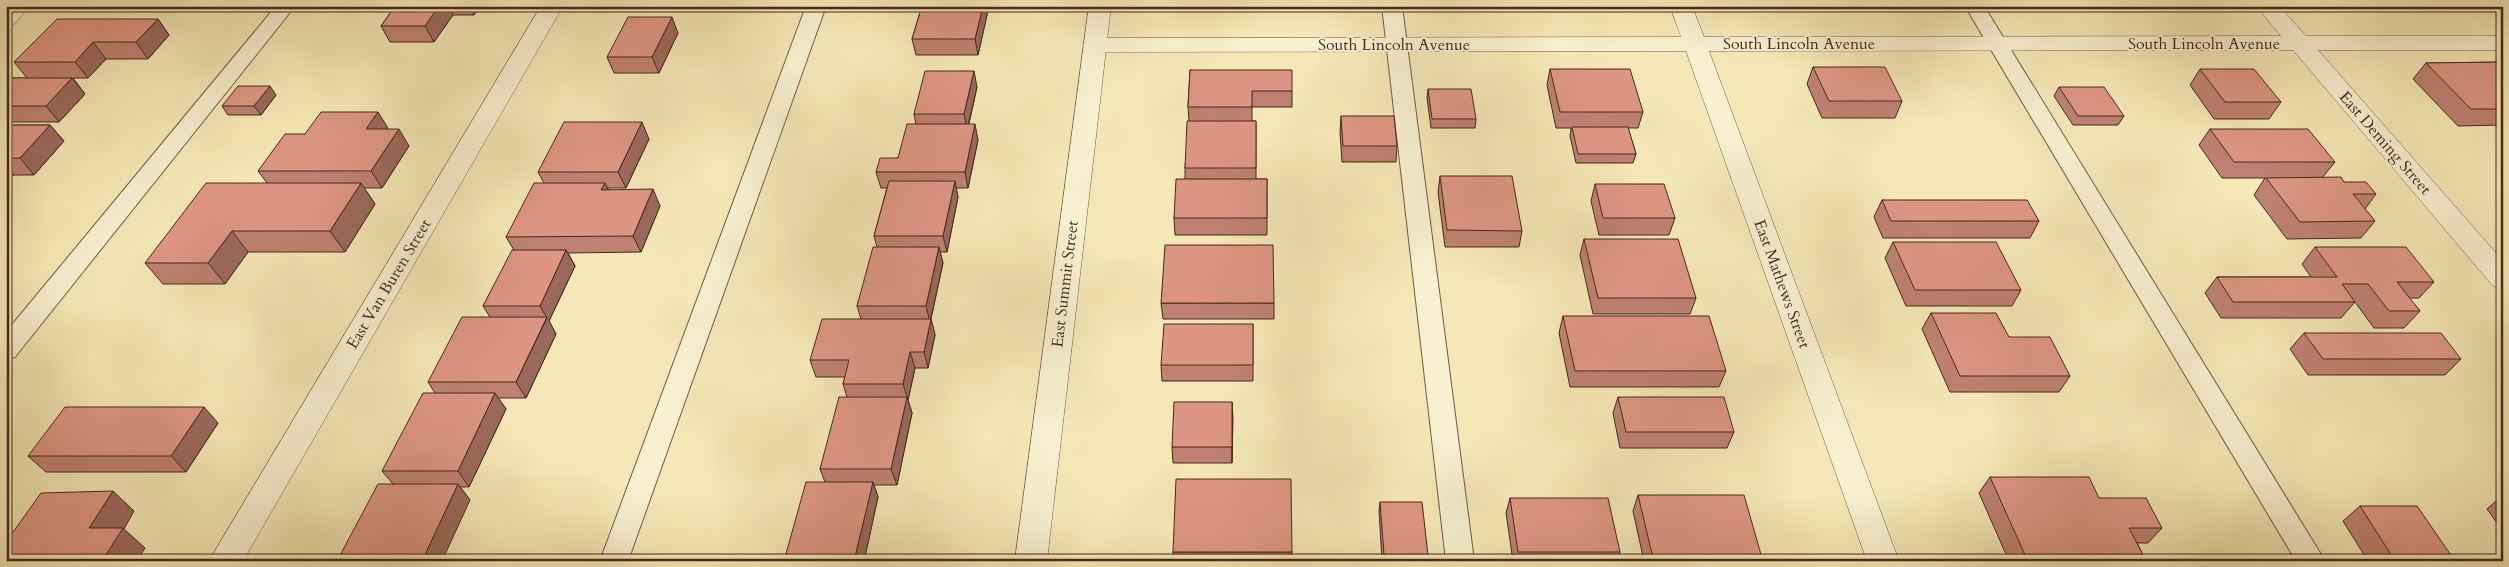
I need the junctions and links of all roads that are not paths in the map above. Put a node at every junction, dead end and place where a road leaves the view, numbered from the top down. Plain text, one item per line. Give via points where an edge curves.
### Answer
1 (19, 6) edge
2 (286, 6) edge
3 (552, 6) edge
4 (816, 6) edge
5 (1100, 6) edge
6 (1392, 6) edge
7 (1681, 6) edge
8 (1974, 6) edge
9 (2267, 6) edge
10 (6, 19) edge
11 (2503, 43) edge
12 (1694, 44) junction
13 (1997, 44) junction
14 (2300, 44) junction
15 (1095, 45) junction
16 (1397, 45) junction
17 (2503, 279) edge
18 (6, 350) edge
19 (226, 561) edge
20 (614, 561) edge
21 (1030, 561) edge
22 (1460, 561) edge
23 (1883, 561) edge
24 (2311, 561) edge

1 - 10 street
2 - 18 lane
3 - 19 street, East Van Buren Street
4 - 20 lane
5 - 15 street, East Summit Street
6 - 16 lane
7 - 12 street, East Mathews Street
8 - 13 lane
9 - 14 street, East Deming Street
11 - 14 street, South Lincoln Avenue
12 - 13 street, South Lincoln Avenue
12 - 16 street, South Lincoln Avenue
12 - 23 street, East Mathews Street
13 - 14 street, South Lincoln Avenue
13 - 24 lane
14 - 17 street, East Deming Street
15 - 16 street, South Lincoln Avenue
15 - 21 street, East Summit Street
16 - 22 lane

